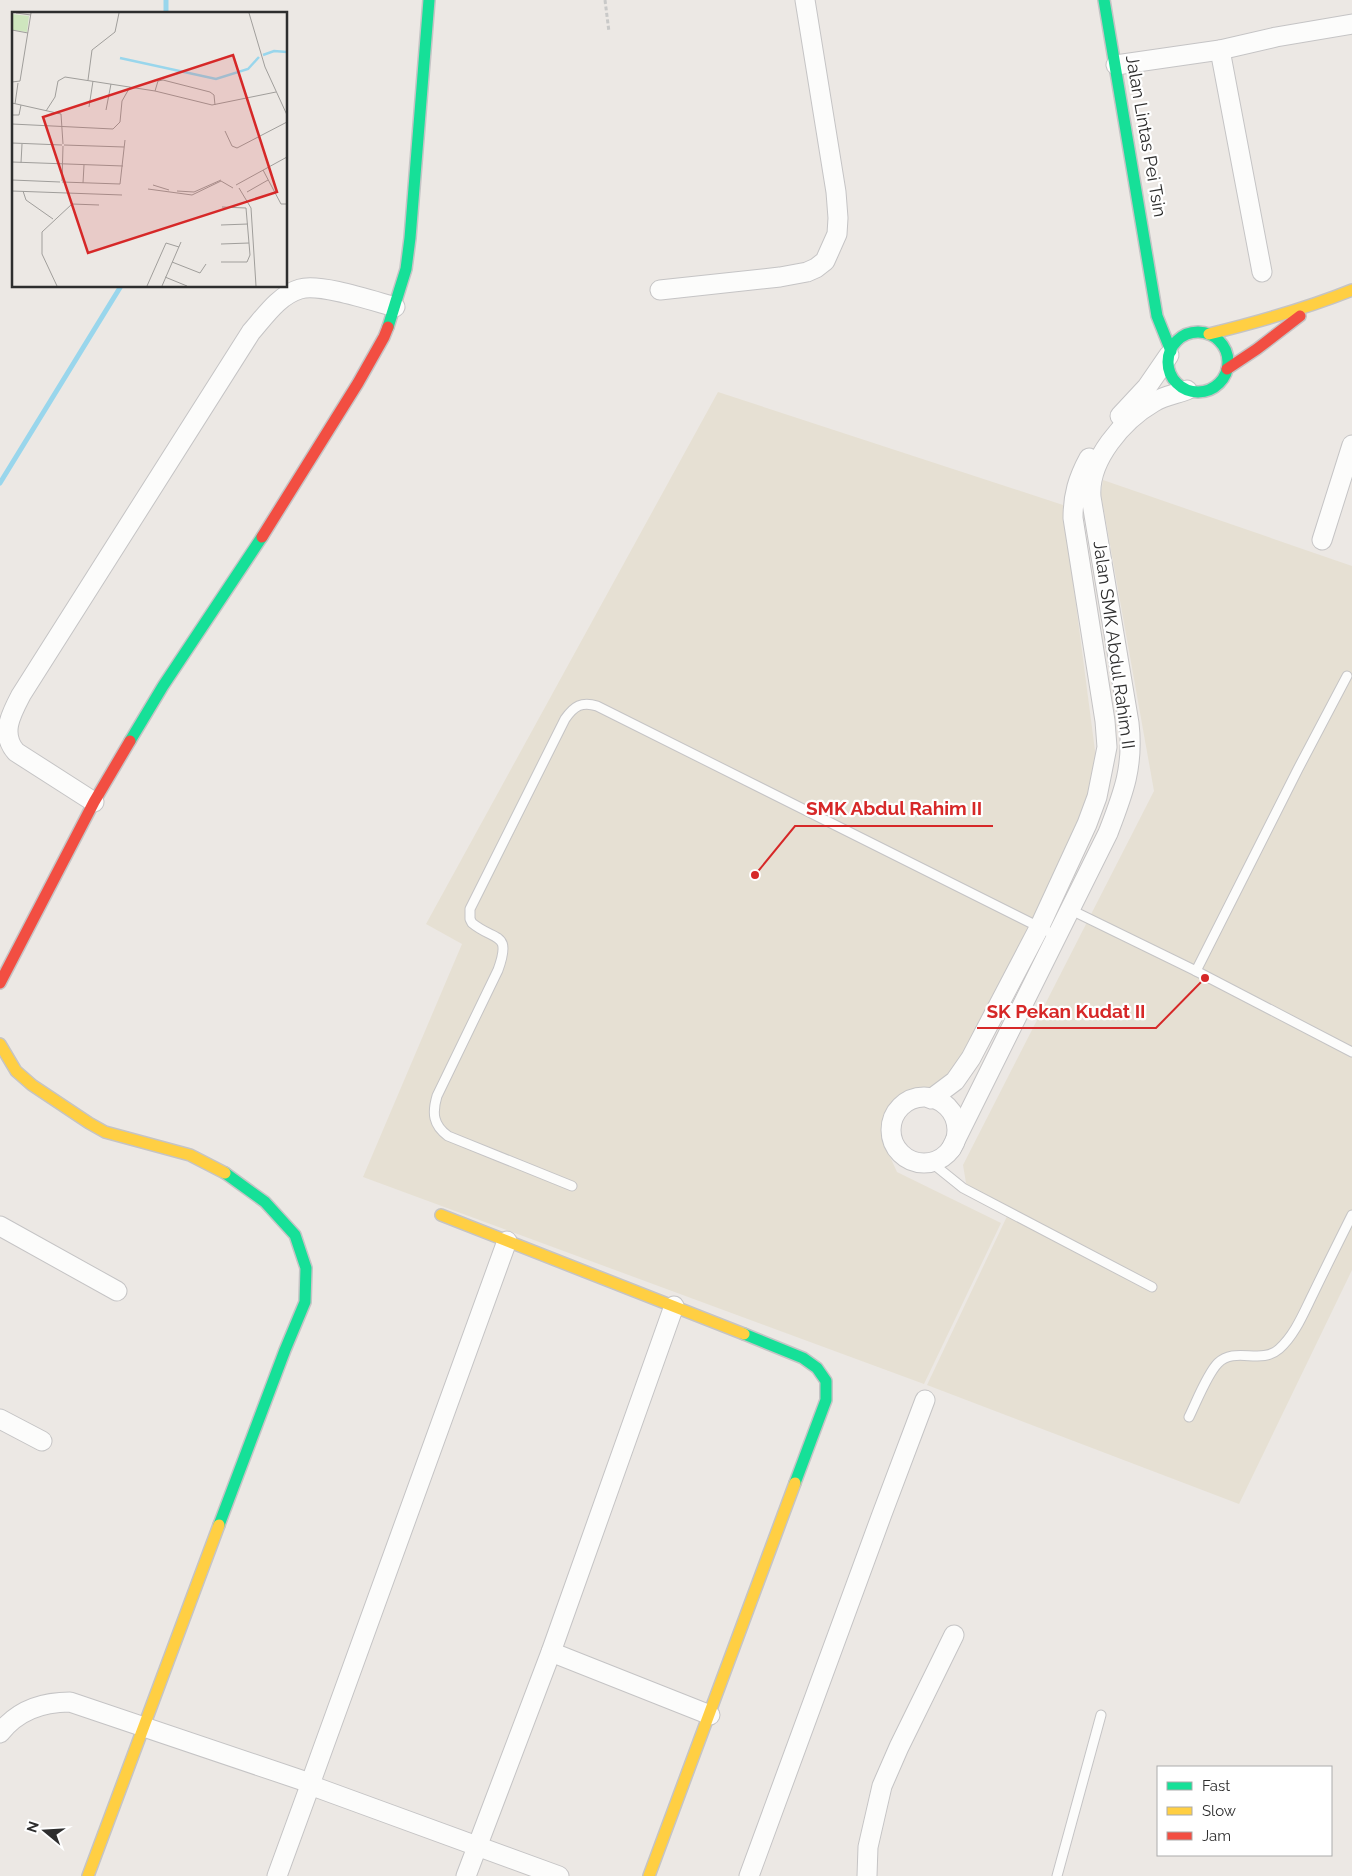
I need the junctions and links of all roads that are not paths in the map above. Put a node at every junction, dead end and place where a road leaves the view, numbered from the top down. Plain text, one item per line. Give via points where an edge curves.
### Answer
1 (429, 0) edge
2 (805, 0) edge
3 (1104, 0) edge
4 (1352, 24) edge
5 (1220, 50) junction
6 (1116, 64) junction
7 (1262, 272) dead end
8 (1152, 277) junction
9 (660, 290) dead end
10 (1352, 290) edge
11 (1165, 305) dead end
12 (1312, 306) junction
13 (395, 307) junction
14 (1179, 322) dead end
15 (1189, 334) junction
16 (1209, 334) junction
17 (1170, 353) junction
18 (1227, 369) junction
19 (1187, 390) junction
20 (1352, 445) edge
21 (1322, 540) dead end
22 (1348, 676) dead end
23 (94, 802) junction
24 (1069, 909) junction
25 (1048, 932) junction
26 (1196, 971) junction
27 (0, 983) edge
28 (0, 1044) edge
29 (1352, 1052) edge
30 (931, 1099) junction
31 (951, 1148) junction
32 (932, 1163) junction
33 (572, 1186) dead end
34 (441, 1215) dead end
35 (1352, 1215) edge
36 (0, 1226) edge
37 (507, 1240) junction
38 (1152, 1286) dead end
39 (117, 1291) dead end
40 (674, 1306) junction
41 (926, 1400) dead end
42 (1189, 1417) dead end
43 (0, 1419) edge
44 (42, 1440) dead end
45 (954, 1635) dead end
46 (551, 1652) junction
47 (1101, 1714) dead end
48 (710, 1715) junction
49 (144, 1726) junction
50 (0, 1733) edge
51 (311, 1784) junction
52 (477, 1846) junction
53 (88, 1876) edge
54 (277, 1876) edge
55 (466, 1876) edge
56 (559, 1876) edge
57 (649, 1876) edge
58 (749, 1876) edge
59 (867, 1876) edge
60 (1057, 1876) edge

1 - 13 street via 410,238 406,269
2 - 9 street via 836,192 837,234 832,249 825,261 807,272
3 - 6 street, Jalan Lintas Pei Tsin
4 - 5 street
5 - 6 street
5 - 7 street
6 - 8 street, Jalan Lintas Pei Tsin
8 - 11 street, Jalan Lintas Pei Tsin
8 - 17 street, Jalan Lintas Pei Tsin via 1158,316
10 - 12 street
12 - 16 street
12 - 18 street
13 - 23 street via 384,337 358,383 163,686
13 - 23 street via 333,291 302,288 277,303 264,316 21,696 8,726 11,746
14 - 15 street
15 - 16 street
15 - 17 street via 1174,345
16 - 18 street via 1225,349
17 - 19 street via 1168,365 1171,375 1178,385
17 - 25 street, Jalan SMK Abdul Rahim II via 1147,387 1092,451 1080,474 1073,500 1107,747 1097,797
18 - 19 street via 1223,379 1212,388 1197,392
19 - 24 street, Jalan SMK Abdul Rahim II via 1155,401 1132,417 1105,451 1092,477 1091,498 1131,745 1122,797 1108,833
20 - 21 street
22 - 26 lane
23 - 27 street
24 - 25 street, Jalan SMK Abdul Rahim II
24 - 26 lane
25 - 30 street, Jalan SMK Abdul Rahim II via 971,1058 955,1080
25 - 31 street, Jalan SMK Abdul Rahim II
25 - 33 lane via 597,706 576,706 565,719 470,909 472,923 497,937 504,951 498,970 437,1096 434,1111 438,1128 448,1136
26 - 29 lane
28 - 49 street via 16,1071 32,1086 89,1123 105,1132 190,1155 228,1175 265,1202 295,1235 306,1268 305,1302
30 - 31 street via 947,1106 953,1116 957,1126
30 - 32 street via 905,1103 897,1111 891,1133 900,1154 910,1160
31 - 32 street via 943,1158
32 - 38 lane via 962,1188
34 - 37 street
35 - 42 lane via 1287,1340 1273,1354 1234,1356 1222,1360 1212,1372
36 - 39 street
37 - 40 street
37 - 51 street
40 - 46 street
40 - 48 street via 809,1361 828,1384 826,1400
41 - 58 street
43 - 44 street
45 - 59 street via 882,1786 868,1847
46 - 48 street
46 - 52 street
47 - 60 lane
48 - 57 street
49 - 50 street via 85,1706 54,1702 24,1713
49 - 51 street
49 - 53 street
51 - 52 street
51 - 54 street
52 - 55 street
52 - 56 street

